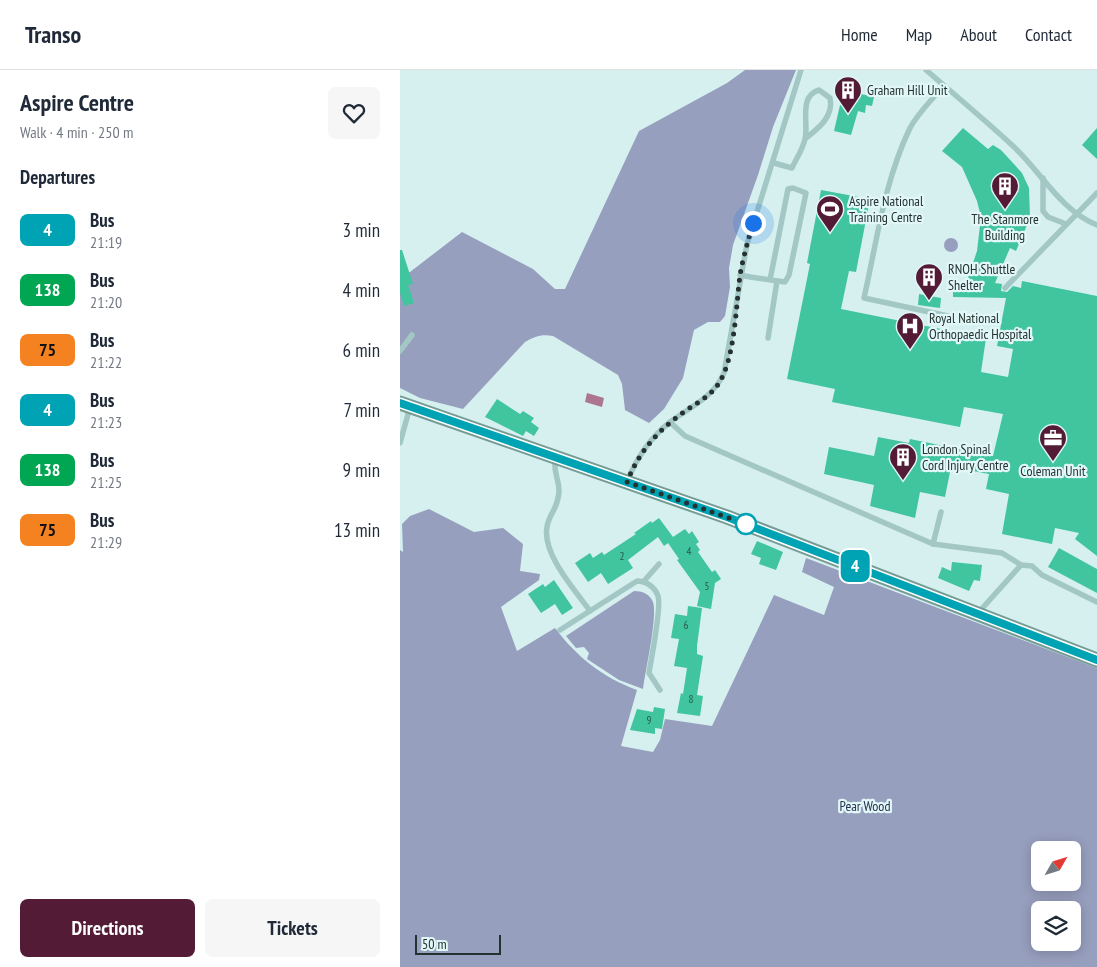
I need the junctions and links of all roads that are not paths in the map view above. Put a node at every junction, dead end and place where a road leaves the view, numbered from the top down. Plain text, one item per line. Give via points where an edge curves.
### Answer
1 (801, 70) edge
2 (926, 70) edge
3 (943, 86) junction
4 (806, 138) junction
5 (774, 163) junction
6 (1043, 178) junction
7 (1097, 193) edge
8 (1076, 214) junction
9 (1066, 224) junction
10 (1097, 225) edge
11 (740, 275) junction
12 (770, 280) junction
13 (778, 281) junction
14 (1005, 288) dead end
15 (948, 316) dead end
16 (412, 335) dead end
17 (768, 338) dead end
18 (400, 351) edge
19 (405, 405) edge
20 (670, 422) junction
21 (400, 443) edge
22 (555, 457) junction
23 (627, 482) junction
24 (941, 512) dead end
25 (933, 544) junction
26 (659, 564) dead end
27 (1021, 565) junction
28 (644, 581) junction
29 (1097, 602) edge
30 (590, 611) junction
31 (978, 613) junction
32 (560, 630) dead end
33 (1097, 660) edge
34 (660, 690) dead end

1 - 5 lane
2 - 3 lane
3 - 6 lane via 1013,146
3 - 15 lane via 913,124 907,137 881,209 864,298
4 - 4 lane via 806,106 810,95 819,90 830,98 829,111 822,125
4 - 5 lane via 792,168
5 - 11 lane via 753,223
6 - 8 lane
6 - 9 lane via 1043,211 1048,217
7 - 8 lane
8 - 9 lane
8 - 10 lane
9 - 14 lane
11 - 12 lane
11 - 20 lane via 728,359 719,383 701,402
12 - 13 lane
12 - 13 lane via 786,196 788,189 793,188 806,193 789,275 785,282
13 - 17 lane
16 - 18 lane
19 - 21 lane
19 - 22 street
20 - 23 lane via 642,452
20 - 25 lane via 685,436
22 - 23 street
22 - 30 lane via 553,470 559,490 556,509 547,525 549,549
23 - 31 street
24 - 25 lane
25 - 27 lane via 1002,553
26 - 28 lane
27 - 29 lane via 1032,566
27 - 31 lane
28 - 30 lane via 637,581
28 - 34 lane via 653,588 659,602 649,673
30 - 32 lane
31 - 33 street

